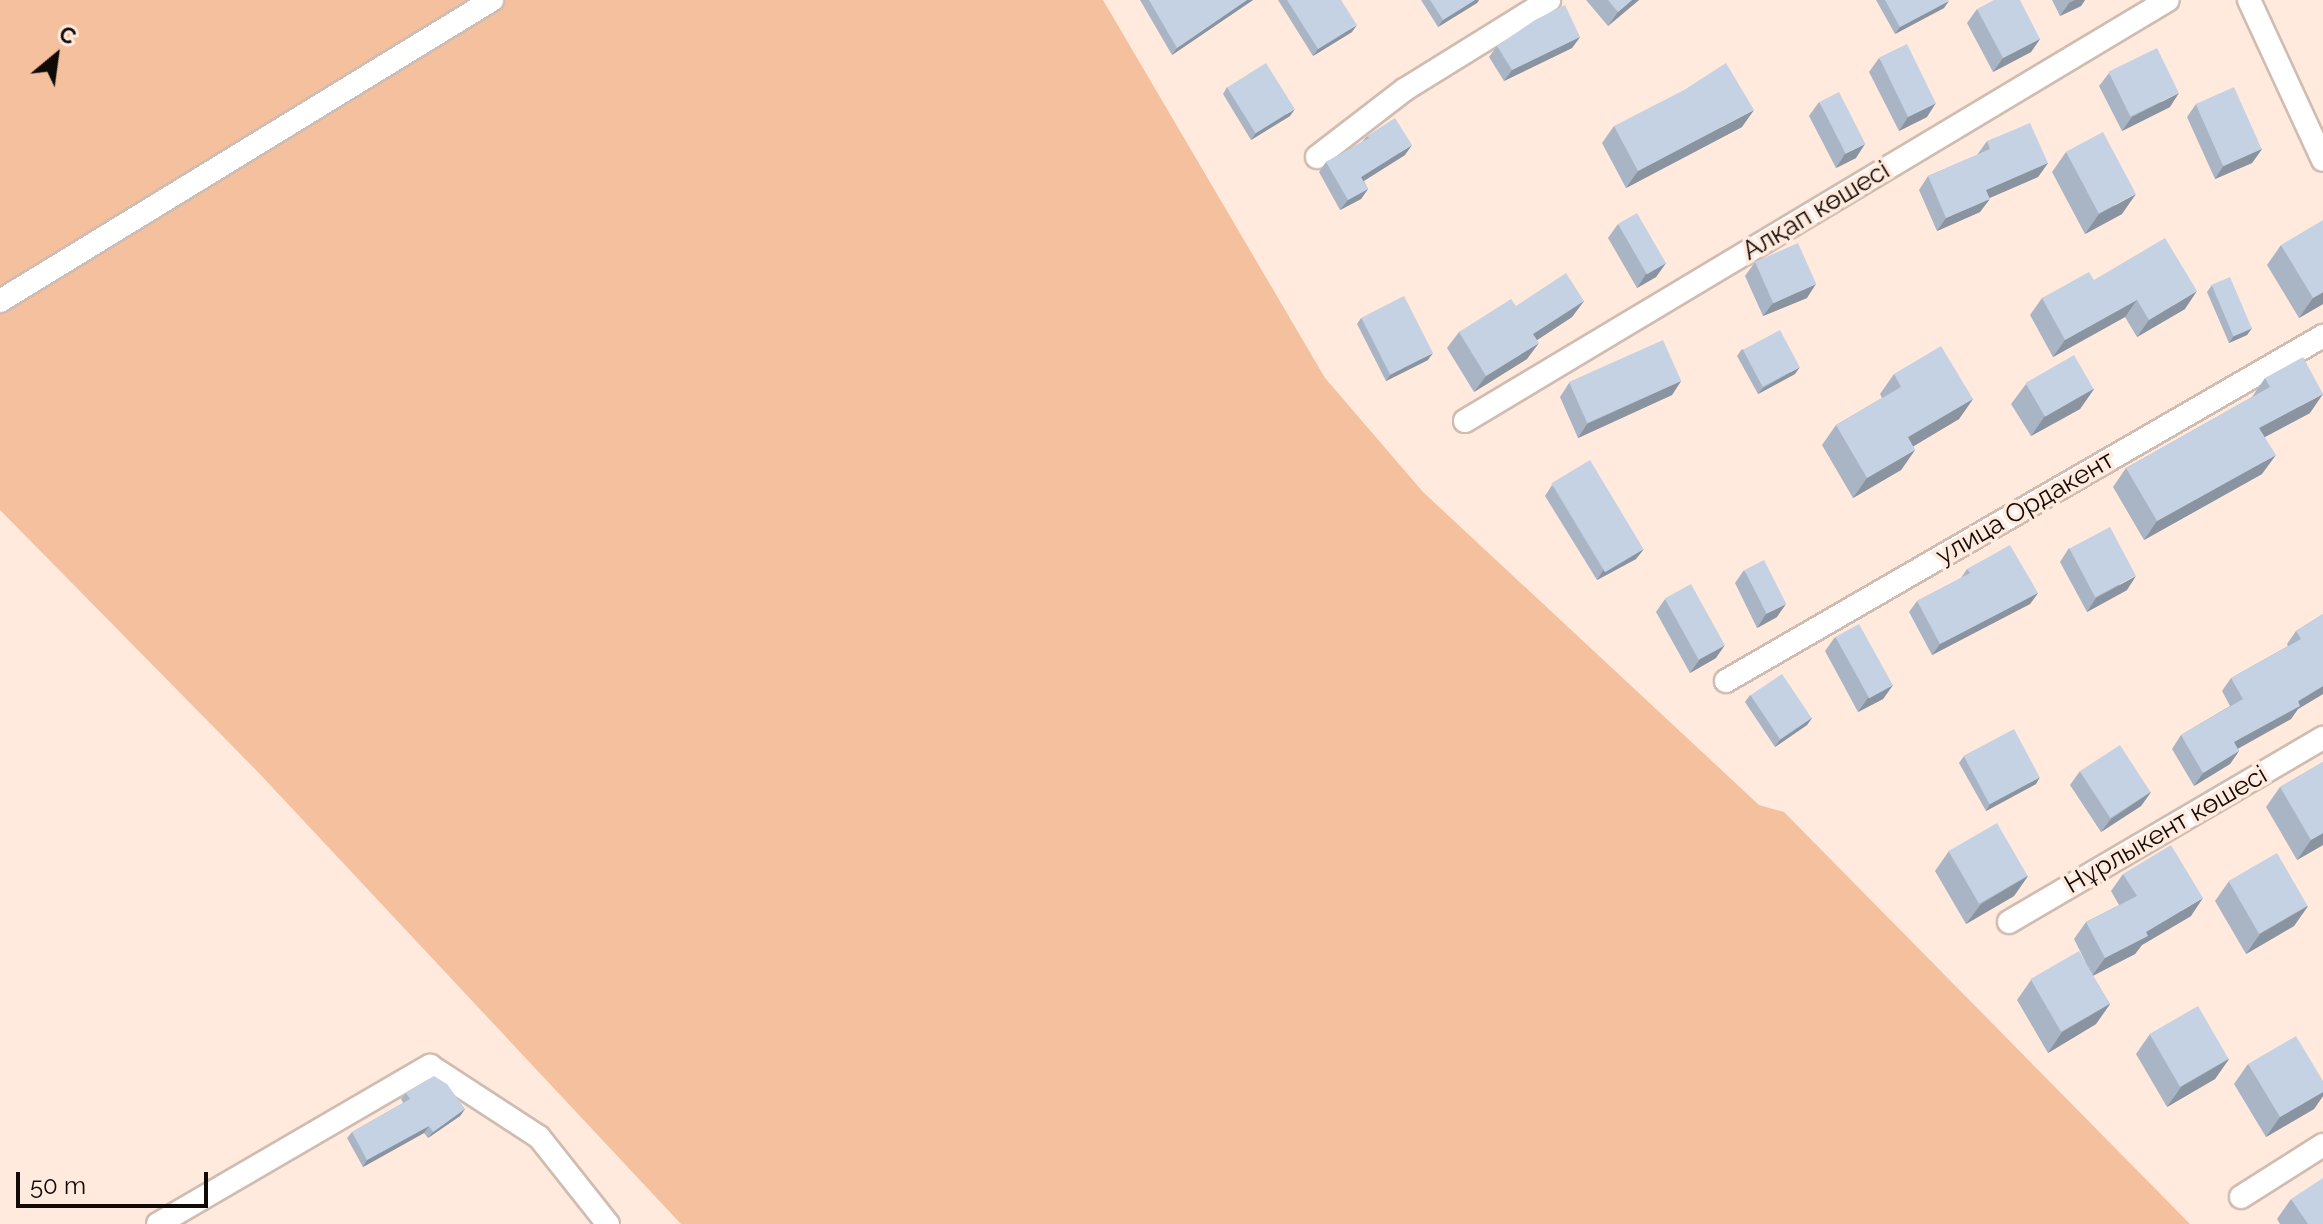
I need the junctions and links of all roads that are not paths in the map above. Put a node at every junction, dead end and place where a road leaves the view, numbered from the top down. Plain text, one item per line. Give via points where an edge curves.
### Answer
1 (492, 0) edge
2 (1549, 0) edge
3 (2168, 0) edge
4 (2249, 0) edge
5 (1317, 157) dead end
6 (2323, 160) edge
7 (0, 301) edge
8 (2323, 336) edge
9 (1465, 421) dead end
10 (1726, 681) dead end
11 (2323, 738) edge
12 (2009, 922) dead end
13 (2323, 1145) edge
14 (2241, 1197) dead end
15 (158, 1224) edge
16 (608, 1224) edge

1 - 7 street
2 - 5 street via 1404,90
3 - 9 street, Алқап көшесі
4 - 6 street
8 - 10 street, улица Ордакент
11 - 12 street, Нұрлыкент көшесі
13 - 14 street
15 - 16 street via 430,1066 539,1137

